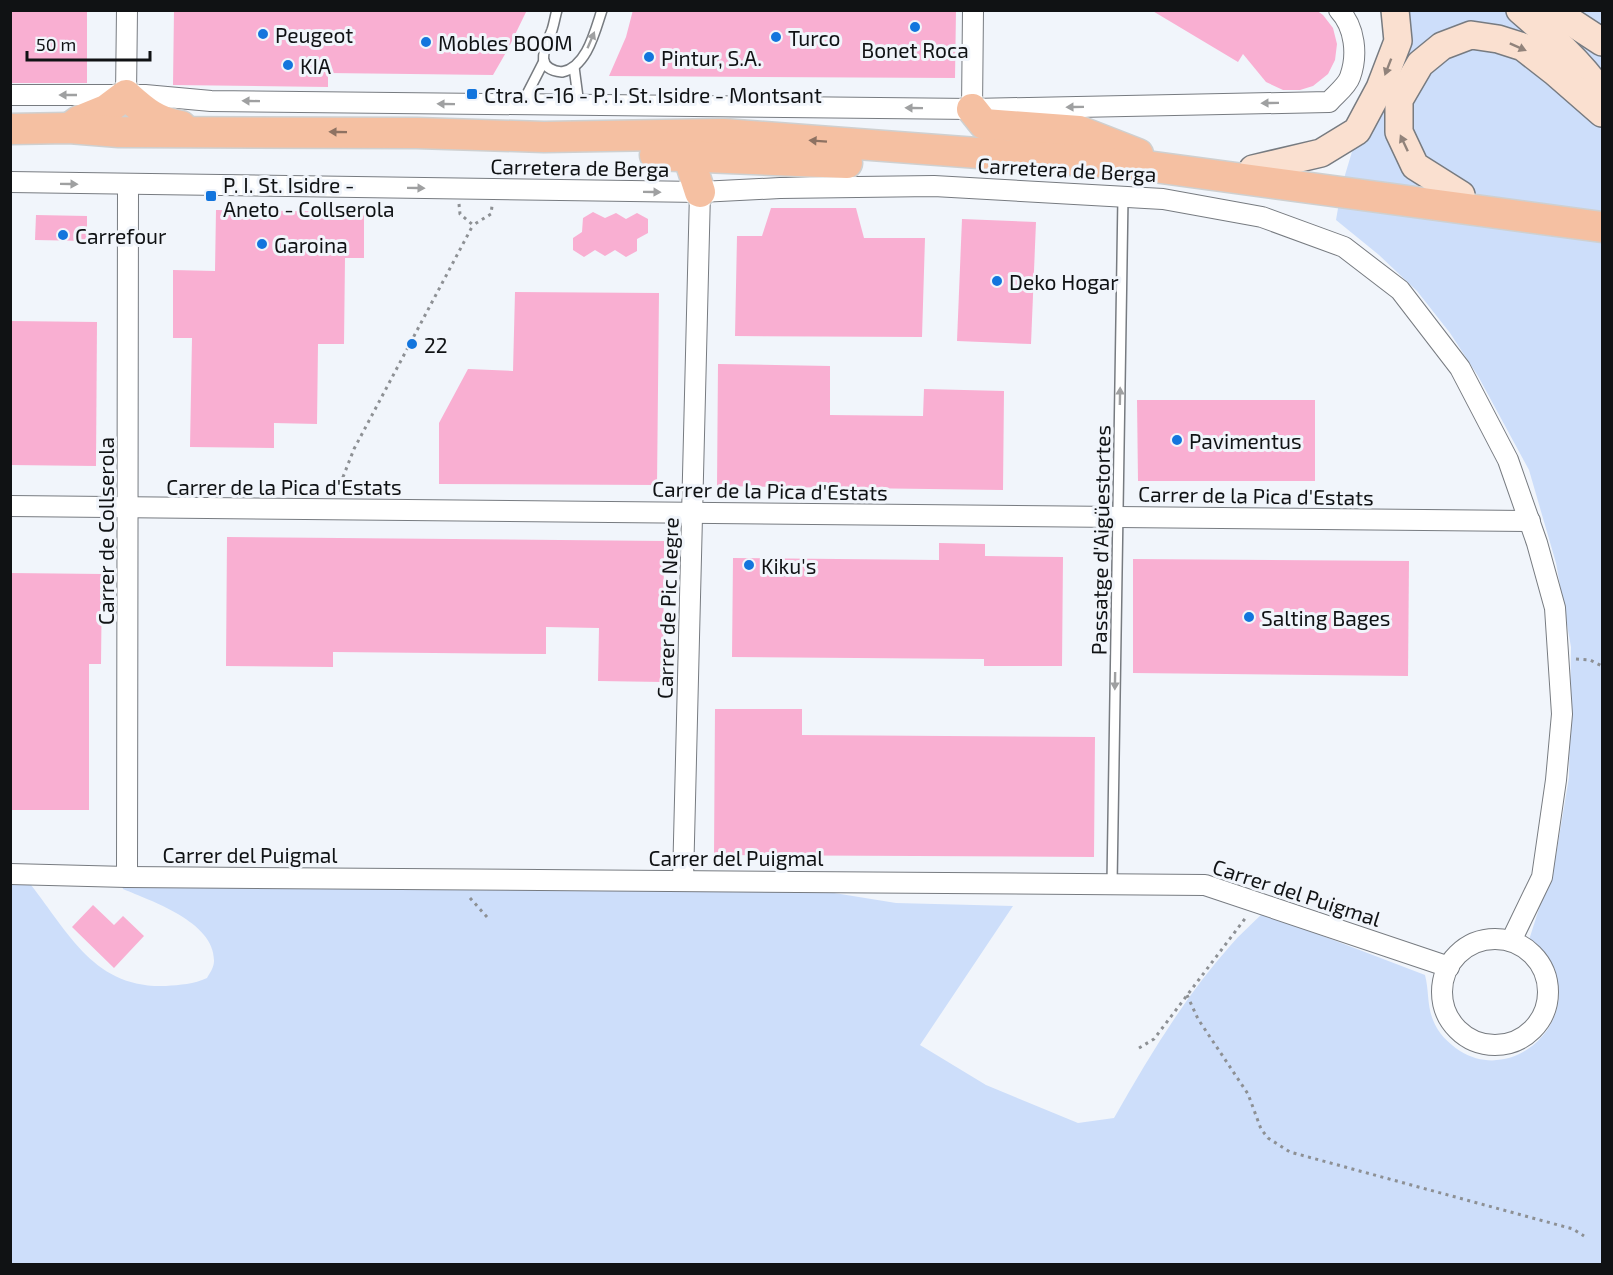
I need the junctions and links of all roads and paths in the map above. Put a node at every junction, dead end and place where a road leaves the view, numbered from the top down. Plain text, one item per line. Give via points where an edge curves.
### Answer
1 (127, 10) edge
2 (557, 10) edge
3 (602, 10) edge
4 (973, 10) edge
5 (1339, 10) edge
6 (1395, 10) edge
7 (1520, 10) edge
8 (1551, 10) edge
9 (1602, 42) edge
10 (544, 61) junction
11 (574, 67) junction
12 (1602, 72) edge
13 (1602, 94) edge
14 (10, 95) edge
15 (522, 105) junction
16 (579, 105) junction
17 (972, 109) junction
18 (122, 111) junction
19 (1602, 113) edge
20 (10, 129) edge
21 (544, 137) junction
22 (10, 138) edge
23 (10, 149) edge
24 (919, 149) junction
25 (248, 151) junction
26 (1138, 154) junction
27 (688, 156) junction
28 (787, 161) junction
29 (1253, 169) junction
30 (10, 183) edge
31 (128, 185) junction
32 (458, 189) junction
33 (494, 189) junction
34 (700, 192) junction
35 (1461, 195) junction
36 (1123, 196) junction
37 (1602, 215) edge
38 (473, 225) junction
39 (1602, 227) edge
40 (1602, 241) edge
41 (10, 506) edge
42 (129, 508) junction
43 (341, 510) junction
44 (694, 513) junction
45 (1118, 517) junction
46 (1530, 521) junction
47 (1558, 658) junction
48 (1602, 666) edge
49 (10, 874) edge
50 (127, 877) junction
51 (683, 881) junction
52 (1112, 884) junction
53 (1257, 903) junction
54 (1511, 941) junction
55 (1449, 967) junction
56 (1187, 995) junction
57 (1139, 1048) dead end
58 (1584, 1236) dead end

1 - 18 street
2 - 10 lane via 542,53
11 -> 3 lane via 587,50
4 - 17 street
5 -> 17 street via 1347,19 1355,45 1350,78 1329,102
6 -> 29 main road via 1398,41 1380,88 1357,130 1321,153
7 - 13 main road via 1557,42
8 - 9 main road
8 - 12 main road
10 - 11 lane via 559,72
10 - 15 lane
11 - 16 lane
18 -> 14 street
15 - 16 street
15 -> 18 street via 211,101
17 -> 16 street
17 - 26 main road via 984,124 1078,132
18 - 20 main road via 79,121 69,128
21 -> 18 main road via 215,131
18 - 22 main road via 106,141
18 - 25 main road via 126,142 217,143
35 -> 19 main road via 1415,166 1399,132 1399,100 1420,64 1442,46 1471,35 1523,47
24 -> 21 main road via 723,134
21 - 27 main road via 584,145 680,145
23 - 25 main road
24 - 26 main road via 996,144
24 - 39 main road via 1139,165
25 - 27 main road
26 - 29 main road
27 - 28 main road
27 - 34 main road
28 - 34 main road via 714,172
28 - 40 main road via 990,168 1136,179
29 - 35 main road
30 -> 31 street, Carretera de Berga
31 -> 32 street, Carretera de Berga
31 - 42 street, Carrer de Collserola
32 - 33 street, Carretera de Berga
32 - 38 path via 460,214
33 -> 34 street, Carretera de Berga
33 - 38 path via 491,214
34 - 36 street, Carretera de Berga via 934,186
34 - 44 street, Carrer de Pic Negre
35 - 37 main road
45 -> 36 lane, Passatge d'Aigüestortes
36 - 46 street, Carretera de Berga via 1263,217 1344,247 1400,290 1460,368 1508,460
38 - 43 path via 354,450 343,477
41 - 42 street, Carrer de la Pica d'Estats
42 - 43 street, Carrer de la Pica d'Estats
42 - 50 street, Carrer de Collserola
43 - 44 street, Carrer de la Pica d'Estats
44 - 45 street, Carrer de la Pica d'Estats
44 - 51 street, Carrer de Pic Negre
45 - 46 street, Carrer de la Pica d'Estats
45 -> 52 lane, Passatge d'Aigüestortes
46 - 47 street, Carretera de Berga via 1555,608
47 - 48 path via 1590,660
47 - 54 street, Carretera de Berga via 1562,714 1542,877
49 - 50 street, Carrer del Puigmal
50 - 51 street, Carrer del Puigmal
51 - 52 street, Carrer del Puigmal
52 - 53 street, Carrer del Puigmal via 1204,885
53 - 55 street, Carrer del Puigmal
53 - 56 path
54 - 55 street via 1475,943 1460,952
54 - 55 street via 1539,961 1548,994 1545,1011 1536,1026 1508,1044 1490,1045 1459,1031 1443,1001 1443,983
56 - 57 path via 1154,1039
56 - 58 path via 1198,1019 1248,1094 1261,1129 1290,1152 1573,1229

